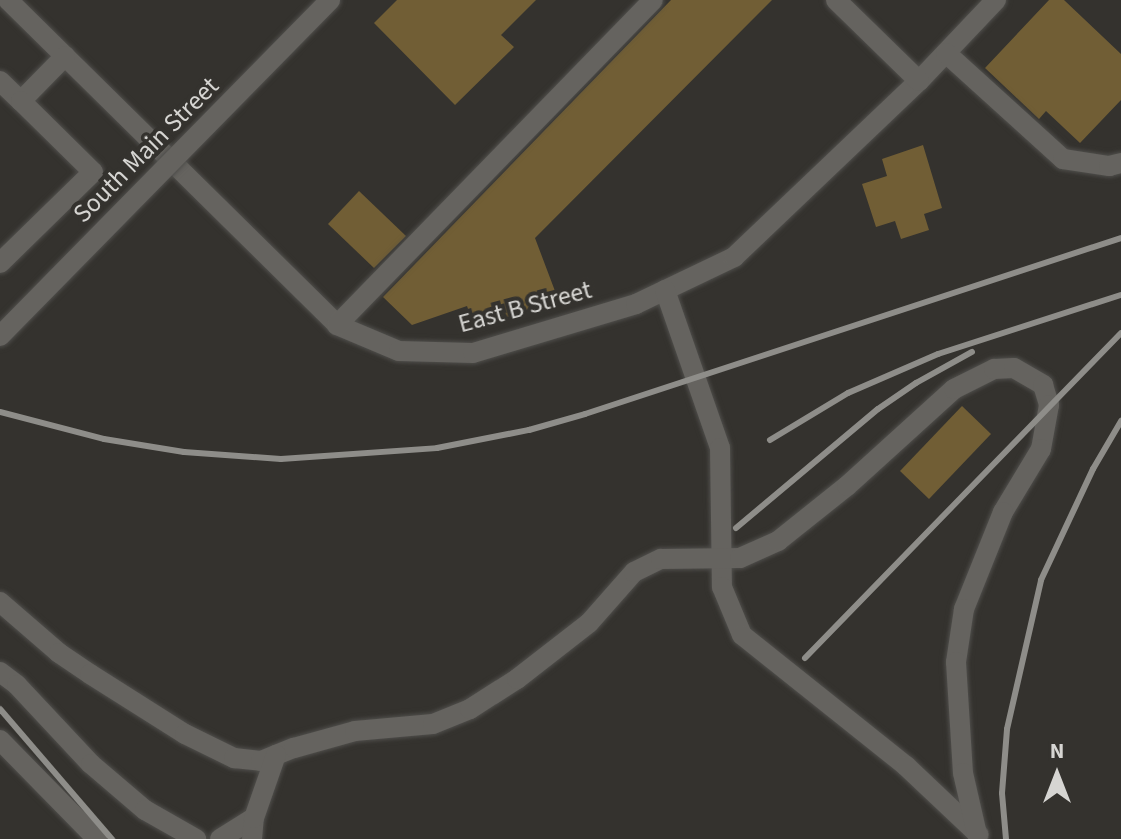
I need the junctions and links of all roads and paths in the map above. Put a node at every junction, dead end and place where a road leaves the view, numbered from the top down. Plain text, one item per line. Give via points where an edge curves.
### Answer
1 (8, 0) edge
2 (330, 0) edge
3 (653, 0) edge
4 (836, 0) edge
5 (996, 0) edge
6 (946, 53) junction
7 (65, 56) junction
8 (0, 81) edge
9 (919, 81) junction
10 (21, 101) junction
11 (1121, 163) edge
12 (0, 263) edge
13 (665, 290) junction
14 (337, 325) junction
15 (0, 336) edge
16 (721, 560) junction
17 (0, 602) edge
18 (0, 672) edge
19 (0, 740) edge
20 (276, 755) junction
21 (254, 818) junction
22 (980, 836) edge
23 (97, 839) edge
24 (196, 839) edge
25 (220, 839) edge
26 (252, 839) edge

1 - 7 street, East B Street
2 - 15 street, South Main Street, bridge
3 - 14 street
4 - 9 street
5 - 6 street, East B Street
6 - 9 street, East B Street
6 - 11 street via 1063,159
7 - 10 street
7 - 14 street, East B Street
8 - 10 street
9 - 13 street, East B Street via 734,257
10 - 12 street via 93,172
13 - 14 street, East B Street via 636,304 473,353 399,351
13 - 16 street via 720,448
16 - 20 street via 661,559 634,572 589,623 470,709 433,724 355,731
16 - 22 street via 722,587 742,635 906,766
16 - 22 street via 740,558 778,541 954,389 994,369 1014,368 1043,385 1049,405 1041,449 991,540 964,609 956,662 963,773
17 - 20 street via 59,653 185,734 234,758 261,761
18 - 24 street via 91,764 135,801
19 - 23 street
20 - 21 street
21 - 25 street
21 - 26 street

